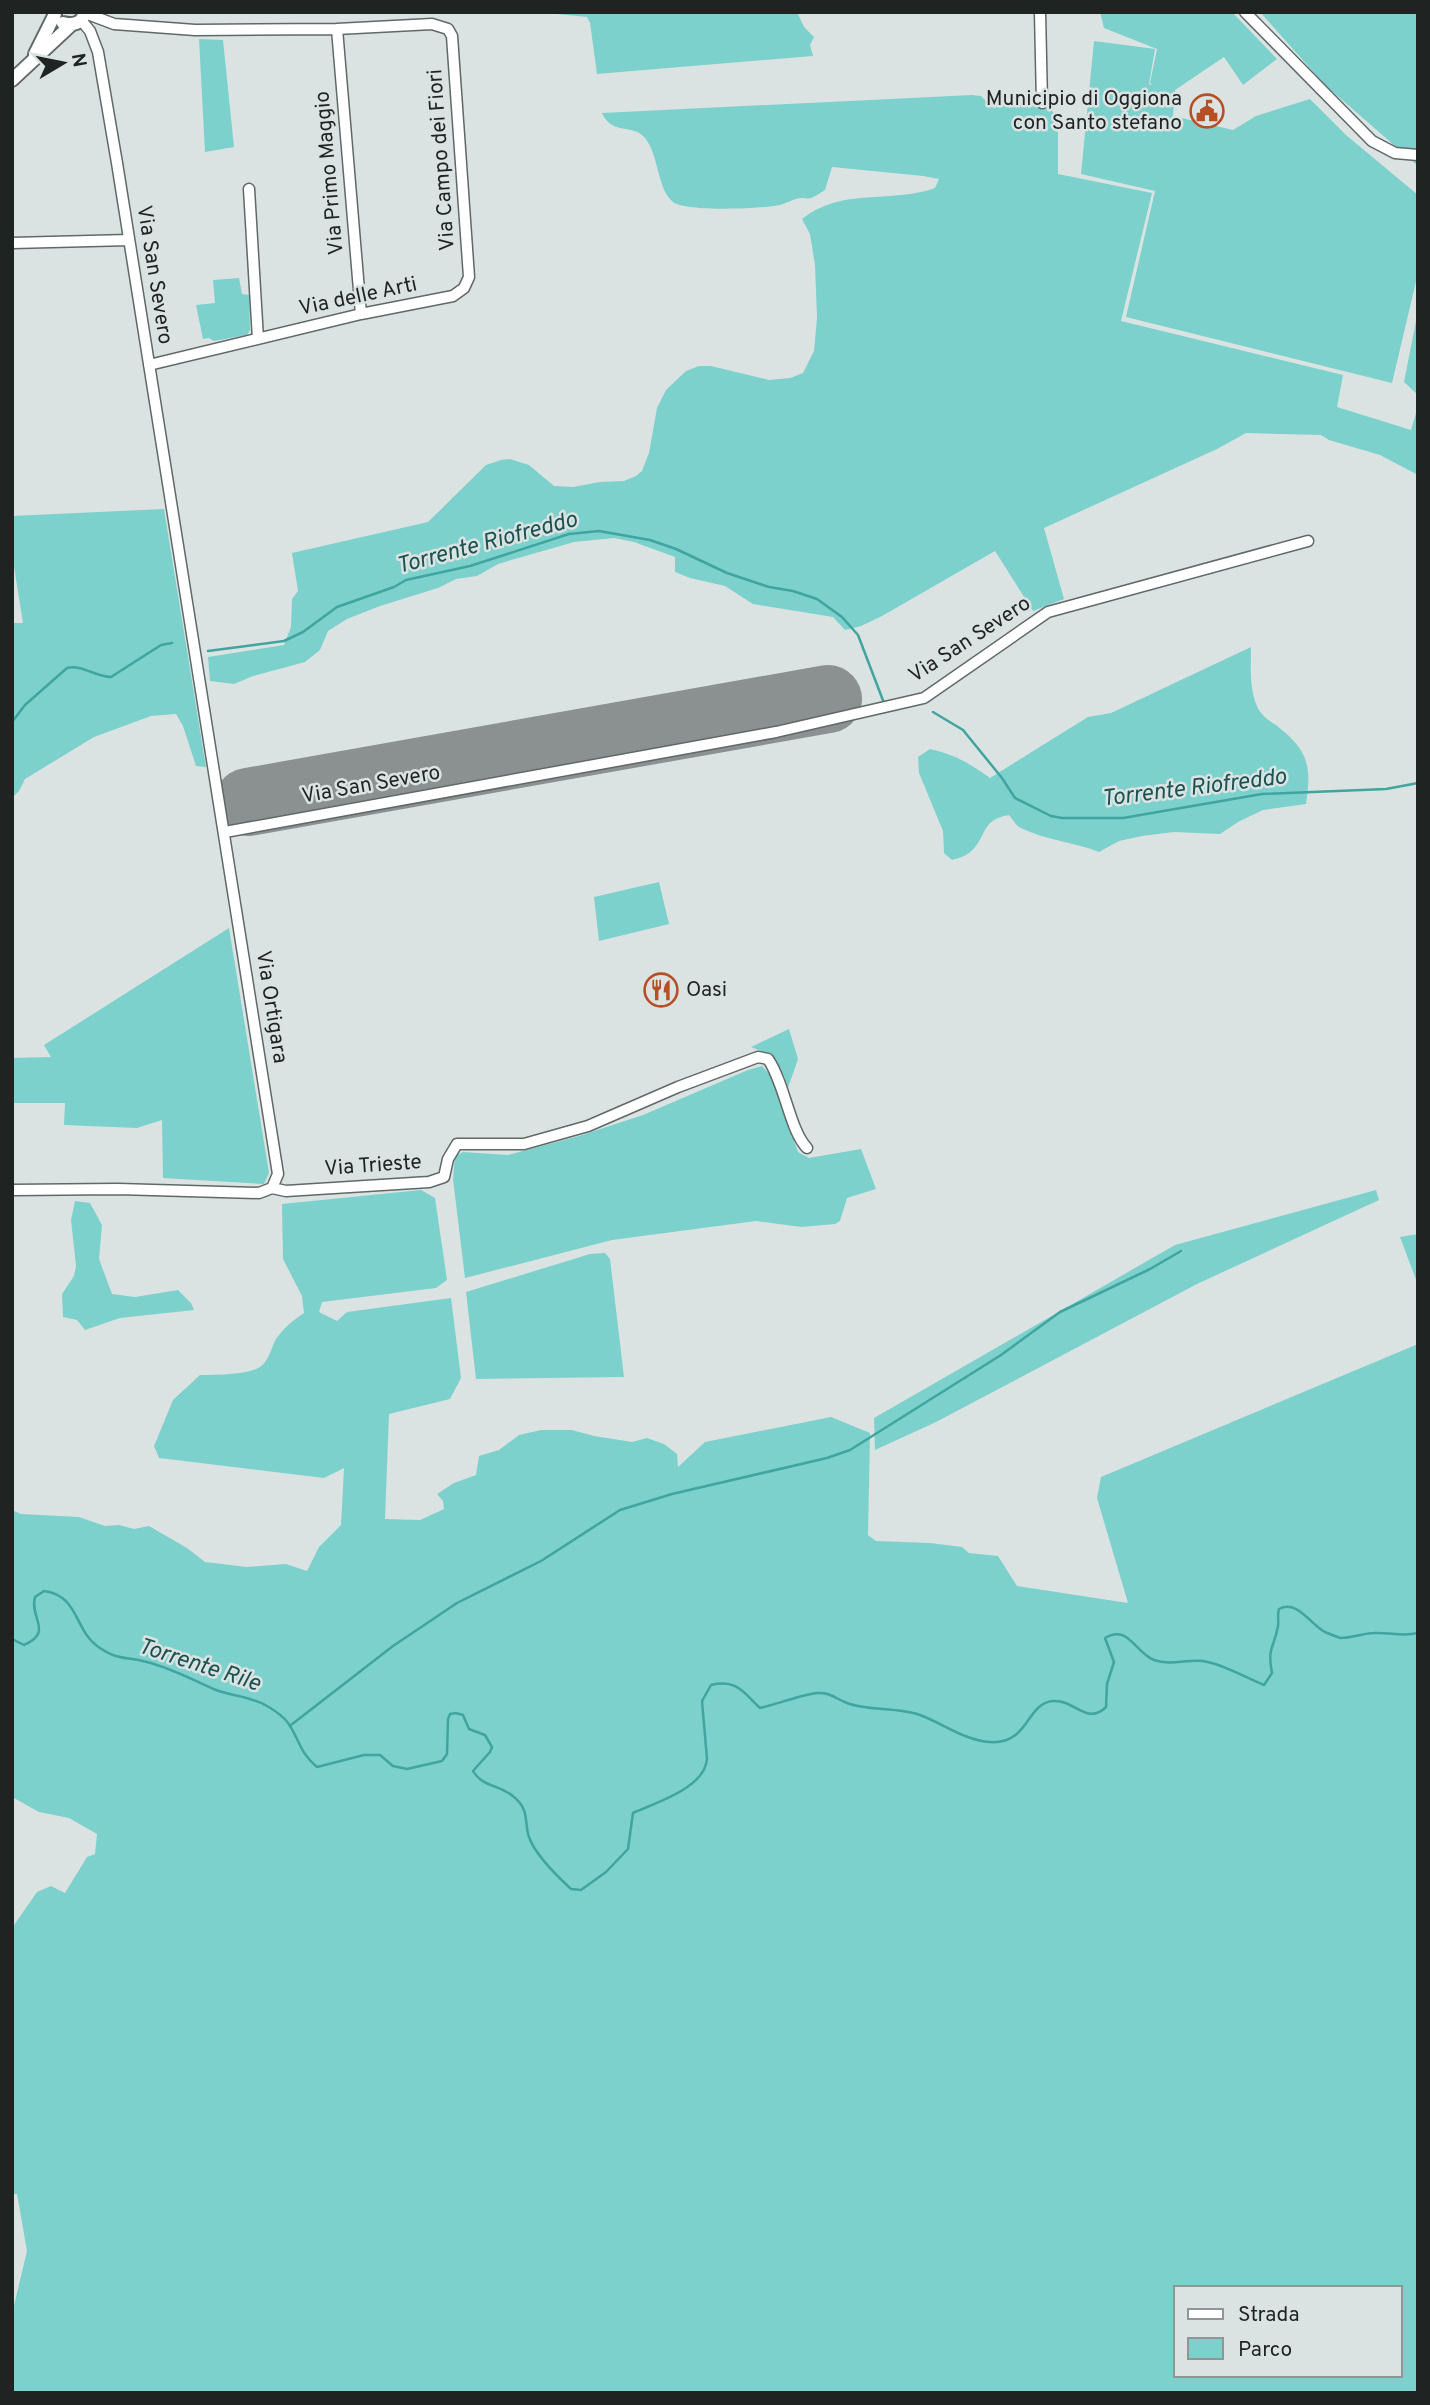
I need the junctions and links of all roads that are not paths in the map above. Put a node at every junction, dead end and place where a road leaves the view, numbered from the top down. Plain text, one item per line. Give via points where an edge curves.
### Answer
1 (402, 12) edge
2 (1040, 12) edge
3 (1245, 12) edge
4 (55, 13) edge
5 (80, 18) edge
6 (403, 25) junction
7 (337, 29) junction
8 (32, 61) junction
9 (13, 79) edge
10 (1042, 103) dead end
11 (1418, 155) edge
12 (249, 189) dead end
13 (129, 240) junction
14 (12, 243) edge
15 (464, 288) joint
16 (361, 314) junction
17 (258, 339) junction
18 (149, 365) junction
19 (1308, 541) dead end
20 (225, 832) junction
21 (807, 1148) dead end
22 (272, 1188) junction
23 (12, 1190) edge

1 - 6 street
2 - 10 street
3 - 11 street via 1361,132 1395,153
4 - 5 street via 62,22
4 - 8 street
5 - 7 street via 160,29
5 - 8 street
5 - 13 street, Via San Severo via 99,52
6 - 7 street
6 - 15 street, Via Campo dei Fiori via 432,24 448,29 453,44 469,277
7 - 16 street, Via Primo Maggio
8 - 9 street
12 - 17 street
13 - 14 street
13 - 18 street, Via San Severo
15 - 16 street, Via delle Arti via 453,296
16 - 17 street, Via delle Arti
17 - 18 street, Via delle Arti
18 - 20 street, Via San Severo
19 - 20 street, Via San Severo via 1048,612 924,698 776,732
20 - 22 street, Via Ortigara via 278,1174
21 - 22 street, Via Trieste via 776,1070 768,1059 758,1057 588,1126 524,1144 457,1144 444,1177 429,1182 286,1191
22 - 23 street, Via Trieste via 259,1193

